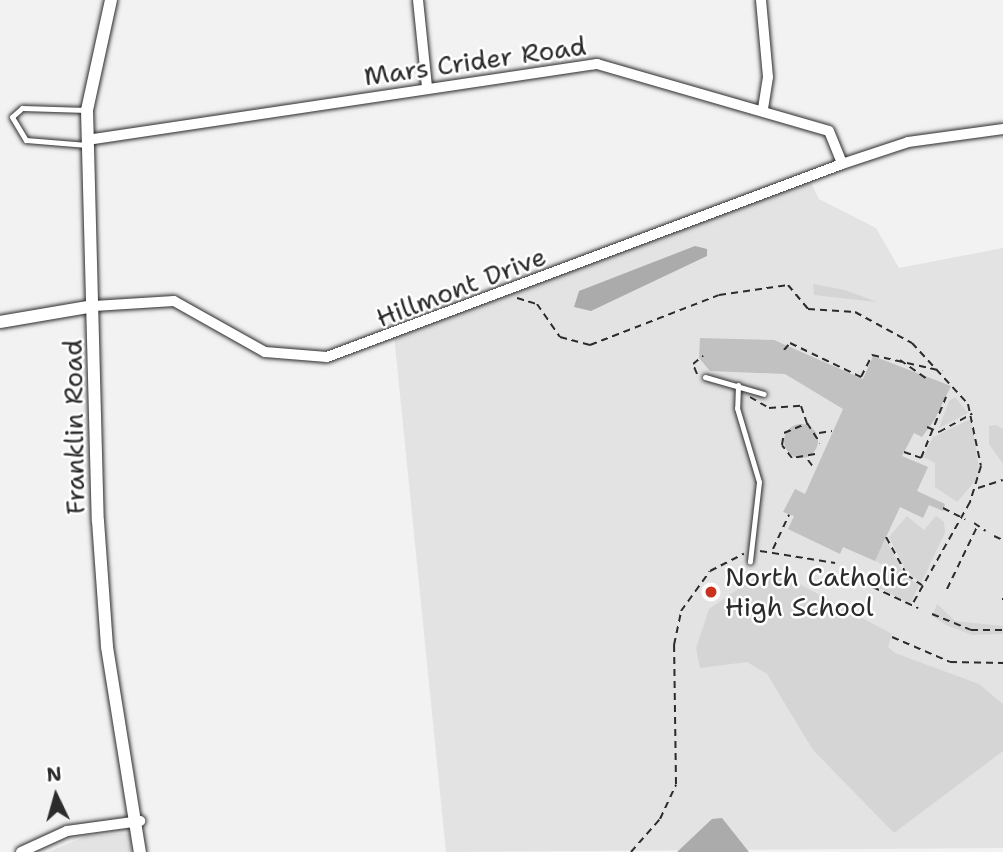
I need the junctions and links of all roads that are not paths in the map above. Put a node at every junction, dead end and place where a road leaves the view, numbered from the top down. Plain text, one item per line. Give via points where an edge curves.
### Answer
1 (111, 0) edge
2 (418, 0) edge
3 (761, 0) edge
4 (427, 87) junction
5 (87, 110) junction
6 (763, 110) junction
7 (1003, 129) edge
8 (87, 142) junction
9 (842, 164) junction
10 (94, 306) junction
11 (0, 322) edge
12 (705, 377) road end
13 (738, 386) junction
14 (764, 394) dead end
15 (750, 561) dead end
16 (140, 821) junction
17 (21, 852) edge
18 (140, 852) edge

1 - 5 street, Franklin Road
2 - 4 street
3 - 6 street via 768,77
4 - 6 street, Mars Crider Road via 597,64
4 - 8 street, Mars Crider Road
5 - 8 street, Franklin Road
5 - 8 lane via 22,108 12,117 26,140
6 - 9 street, Mars Crider Road via 828,131
7 - 9 street via 908,142
8 - 10 street, Franklin Road
9 - 10 street, Hillmont Drive via 327,357 265,352 174,301
10 - 11 street
10 - 16 street, Franklin Road via 104,616
12 - 13 lane
13 - 14 lane
13 - 15 lane via 737,408 759,482
16 - 17 street via 67,831
16 - 18 street, Franklin Road

